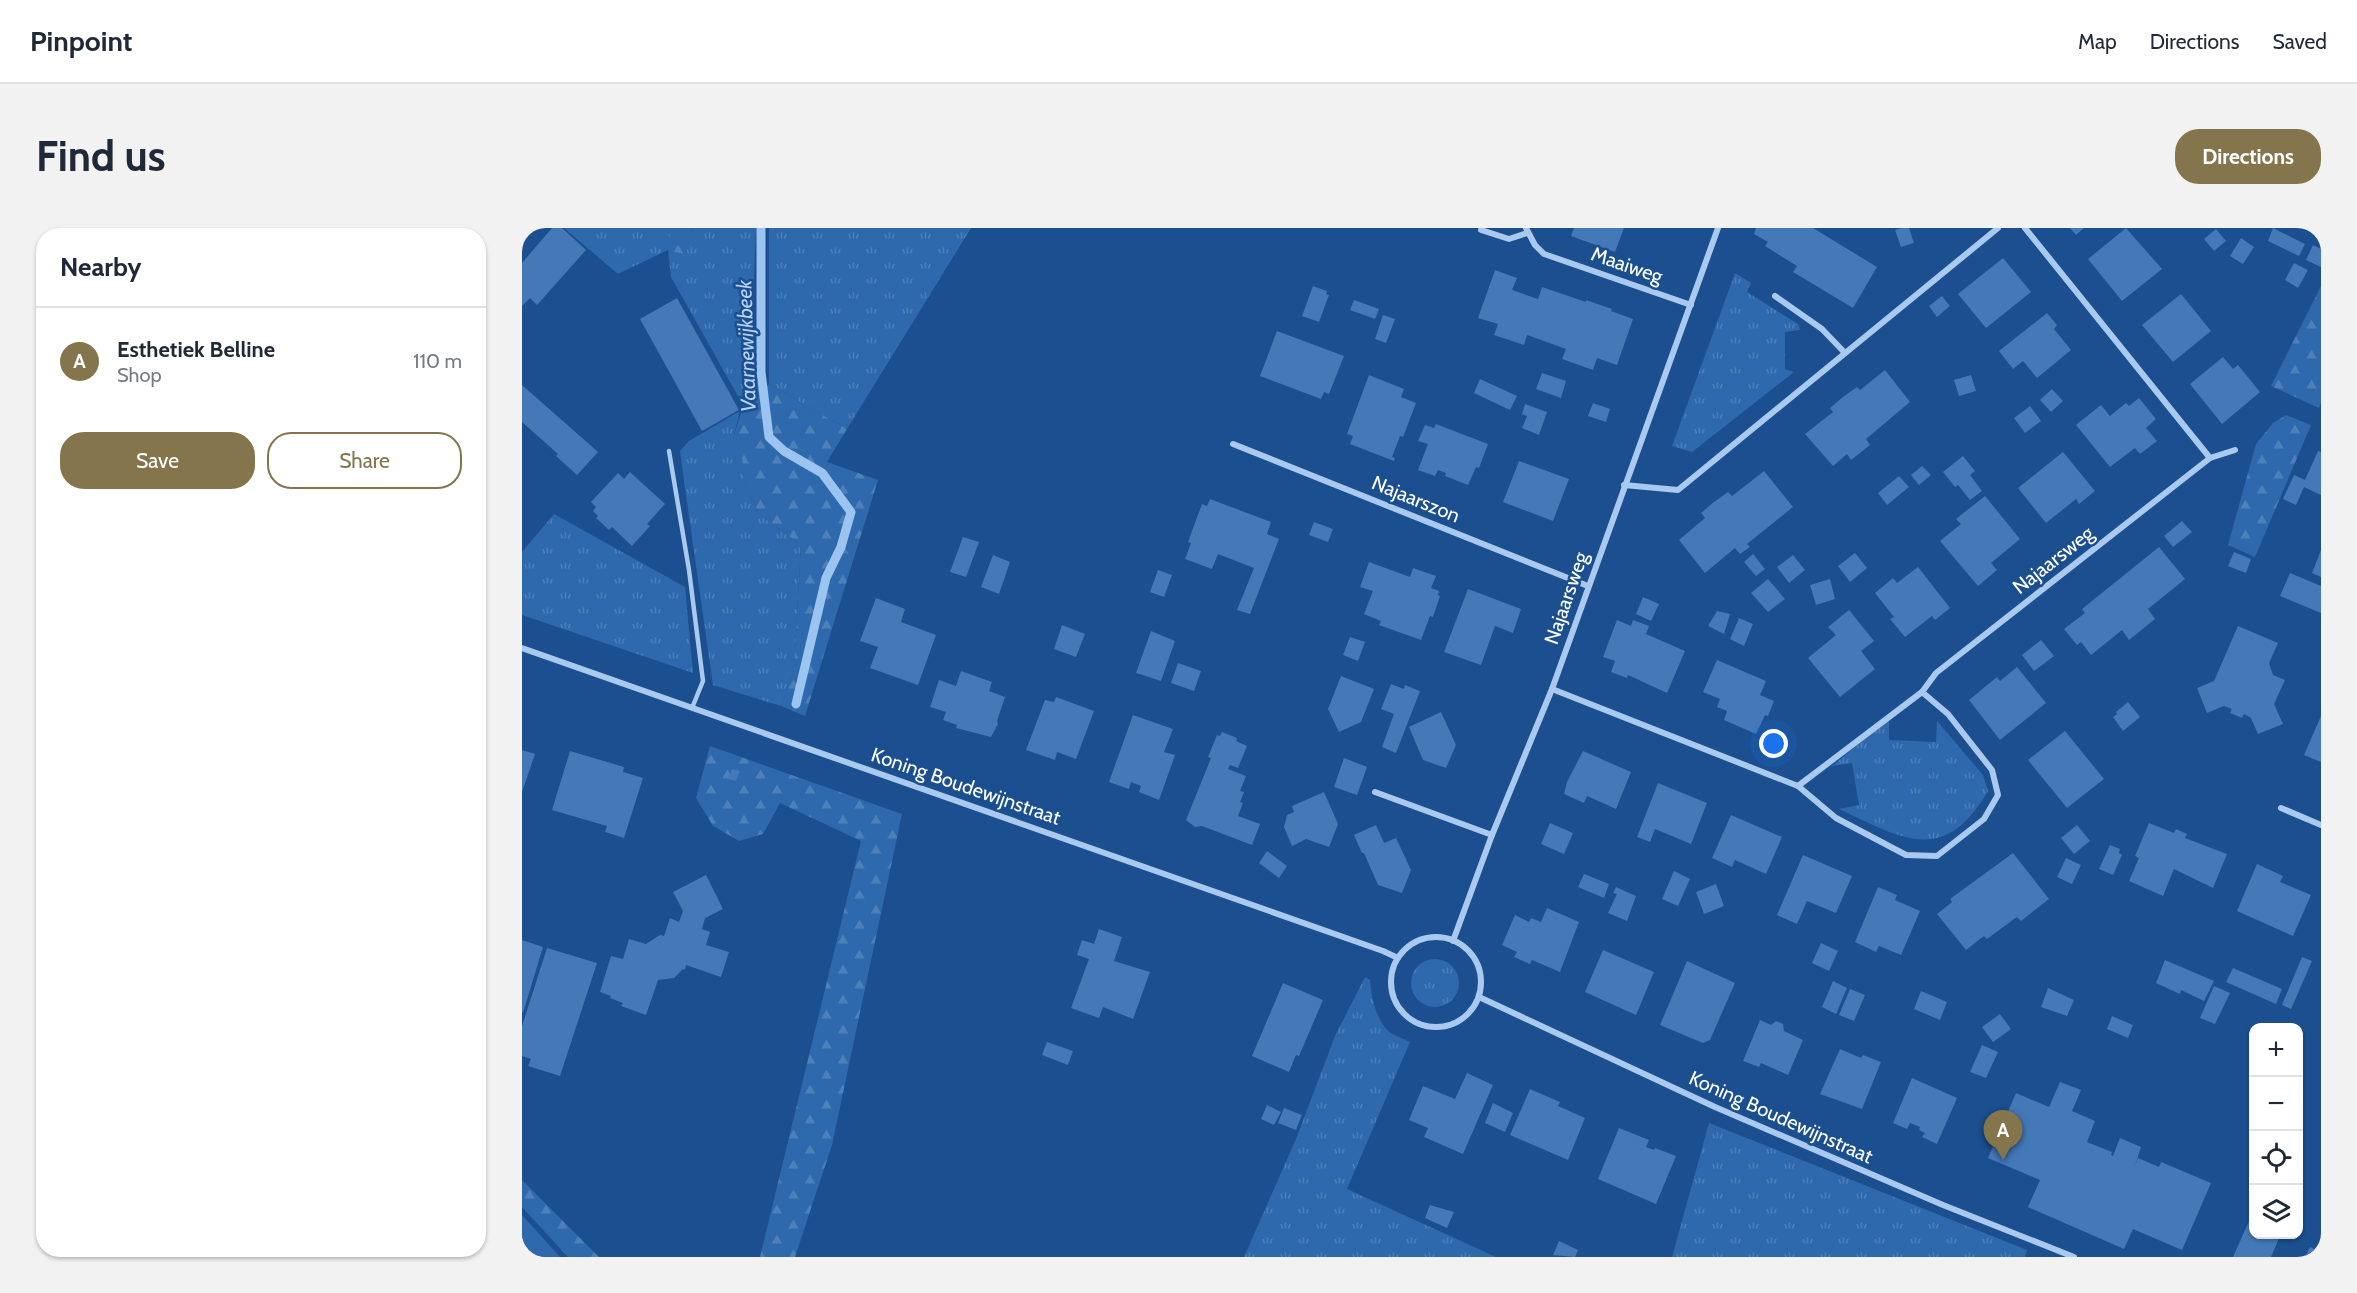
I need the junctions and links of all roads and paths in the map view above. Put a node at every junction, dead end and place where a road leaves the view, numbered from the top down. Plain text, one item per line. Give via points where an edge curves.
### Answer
1 (1718, 228) edge
2 (1998, 228) edge
3 (2025, 228) edge
4 (1480, 230) dead end
5 (1527, 230) edge
6 (1775, 296) dead end
7 (1691, 305) junction
8 (1845, 353) junction
9 (1233, 444) dead end
10 (2235, 450) dead end
11 (669, 451) dead end
12 (2210, 458) junction
13 (1624, 485) junction
14 (1588, 586) junction
15 (522, 648) edge
16 (1552, 689) junction
17 (1922, 692) junction
18 (692, 708) junction
19 (1798, 786) junction
20 (1375, 792) dead end
21 (2281, 808) dead end
22 (2321, 825) edge
23 (1492, 835) junction
24 (1453, 941) junction
25 (1398, 958) junction
26 (1479, 997) junction
27 (2074, 1257) edge

1 - 7 street, Najaarsweg
2 - 8 street
3 - 12 street
4 - 5 street, Maaiweg via 1509,238
5 - 7 street, Maaiweg via 1544,254
6 - 8 street via 1822,329
7 - 13 street, Najaarsweg
8 - 13 street via 1678,490
9 - 14 street, Najaarszon
10 - 12 street, Najaarsweg
11 - 18 lane via 703,681
12 - 17 street, Najaarsweg via 1936,673
13 - 14 street, Najaarsweg
14 - 16 street, Najaarsweg
15 - 18 street, Koning Boudewijnstraat
16 - 19 street
16 - 23 street, Najaarsweg
17 - 19 street, Najaarsweg
17 - 19 street via 1948,714 1992,770 1998,795 1984,819 1937,856 1906,855 1836,818
18 - 25 street, Koning Boudewijnstraat
20 - 23 street
21 - 22 street
23 - 24 street, Najaarsweg
24 - 25 street via 1423,939
24 - 26 street via 1463,946 1477,964 1481,975
25 - 26 street via 1393,969 1392,992 1402,1013 1411,1020 1445,1027 1466,1016
26 - 27 street, Koning Boudewijnstraat via 1737,1116

